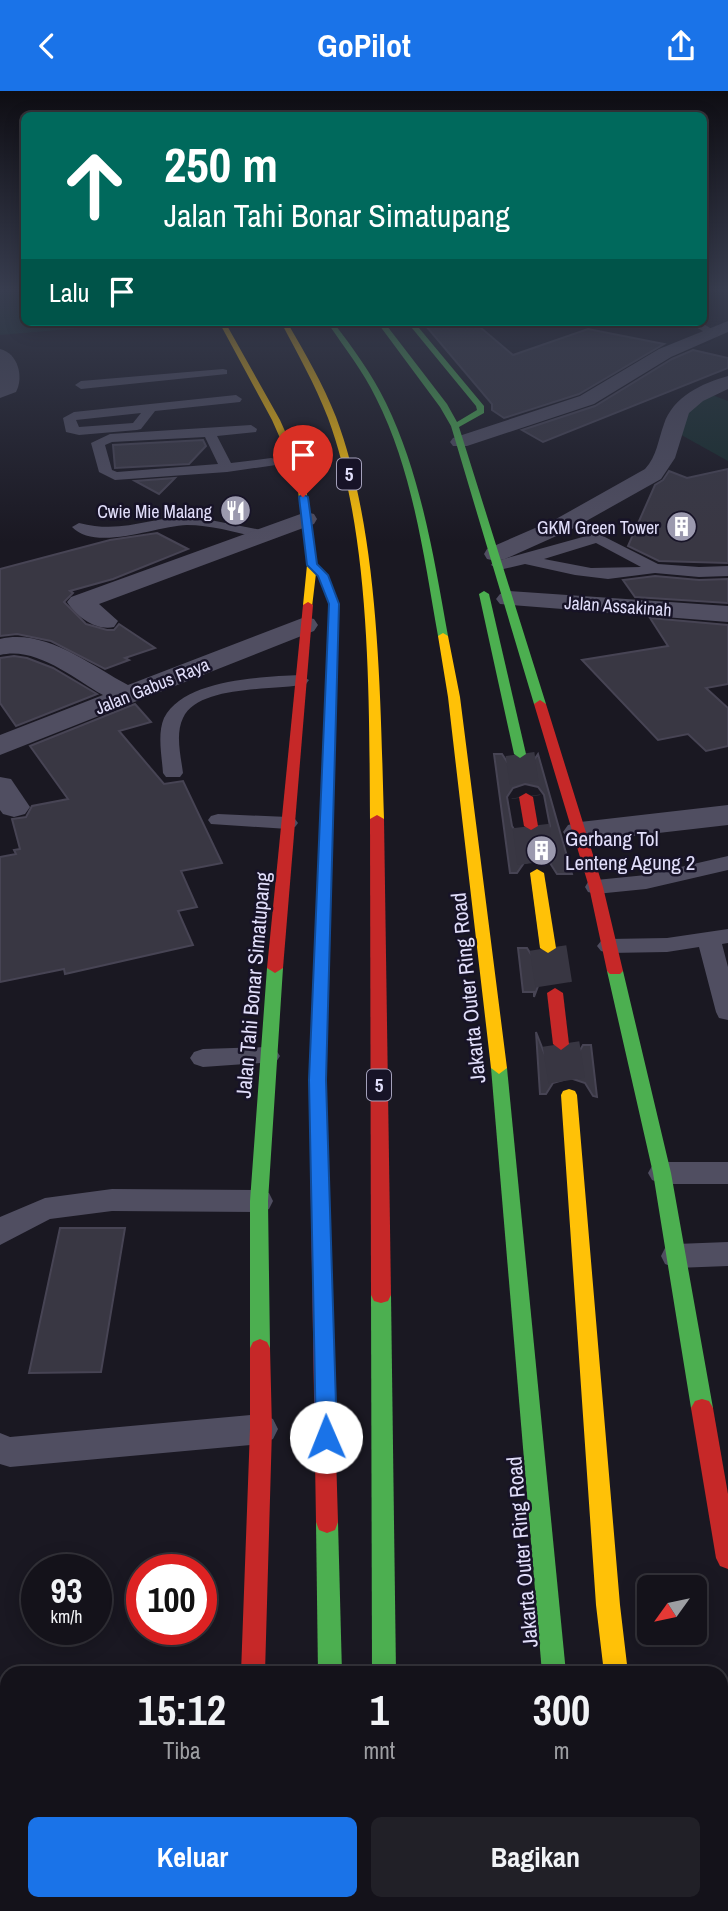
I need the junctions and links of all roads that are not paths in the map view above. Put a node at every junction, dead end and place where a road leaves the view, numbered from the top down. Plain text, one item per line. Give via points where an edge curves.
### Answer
1 (10, 373) edge
2 (165, 373) edge
3 (224, 373) edge
4 (250, 373) edge
5 (312, 373) edge
6 (365, 373) edge
7 (399, 373) edge
8 (419, 373) edge
9 (452, 373) edge
10 (631, 373) edge
11 (728, 382) edge
12 (407, 383) dead end
13 (81, 385) dead end
14 (0, 392) edge
15 (236, 399) junction
16 (153, 406) junction
17 (251, 429) junction
18 (209, 433) junction
19 (452, 435) junction
20 (271, 462) junction
21 (314, 463) dead end
22 (227, 468) junction
23 (300, 474) junction
24 (306, 519) junction
25 (79, 527) dead end
26 (261, 534) junction
27 (497, 559) junction
28 (525, 560) junction
29 (312, 565) junction
30 (654, 568) junction
31 (728, 571) edge
32 (509, 599) junction
33 (728, 614) edge
34 (105, 621) dead end
35 (305, 625) junction
36 (0, 647) edge
37 (300, 680) junction
38 (112, 687) junction
39 (0, 746) edge
40 (520, 754) tunnel mouth
41 (173, 773) dead end
42 (526, 797) tunnel mouth
43 (728, 815) edge
44 (218, 820) dead end
45 (288, 823) junction
46 (531, 826) tunnel mouth
47 (580, 832) junction
48 (728, 863) edge
49 (537, 873) tunnel mouth
50 (596, 887) junction
51 (718, 938) edge
52 (608, 946) junction
53 (548, 948) tunnel mouth
54 (555, 993) tunnel mouth
55 (728, 1012) edge
56 (561, 1044) tunnel mouth
57 (267, 1056) junction
58 (203, 1058) dead end
59 (569, 1095) tunnel mouth
60 (662, 1173) junction
61 (728, 1173) edge
62 (259, 1201) junction
63 (0, 1234) edge
64 (728, 1254) edge
65 (676, 1256) junction
66 (261, 1429) junction
67 (718, 1442) edge
68 (0, 1448) edge
69 (728, 1558) edge
70 (253, 1666) edge
71 (330, 1666) edge
72 (384, 1666) edge
73 (554, 1666) edge
74 (615, 1666) edge

1 - 14 street via 9,389
2 - 13 lane
3 - 15 highway
4 - 23 highway, Jalan Tahi Bonar Simatupang
5 - 72 highway, 5 via 337,431 363,545 376,728
6 - 73 highway, Jakarta Outer Ring Road via 386,411 409,474 454,697 493,1002
7 - 12 highway
8 - 19 highway via 444,406
9 - 19 highway via 481,411
10 - 19 street via 587,400 539,418
11 - 27 street via 680,410 668,450 653,474
15 - 16 lane
15 - 17 highway
16 - 16 lane via 138,426 71,429 69,418 74,415
17 - 18 lane
17 - 20 highway
18 - 22 lane
18 - 22 lane via 110,438 98,443 106,472 111,475
19 - 27 highway
20 - 22 lane
20 - 23 highway
21 - 23 highway
23 - 24 highway, Jalan Tahi Bonar Simatupang
24 - 26 street
24 - 29 highway, Jalan Tahi Bonar Simatupang
25 - 26 lane via 99,534 194,521
26 - 34 street via 80,602
27 - 28 lane
27 - 32 highway
27 - 40 highway via 483,598
28 - 30 lane via 623,574
28 - 30 lane via 597,538
29 - 35 highway, Jalan Tahi Bonar Simatupang
29 - 71 highway via 323,575 334,604 317,1080
30 - 31 lane
32 - 33 street, Jalan Assakinah
32 - 47 highway
35 - 37 highway, Jalan Tahi Bonar Simatupang
35 - 38 street, Jalan Gabus Raya
36 - 38 street via 37,647
37 - 41 lane via 223,689 183,705 172,720
37 - 45 highway, Jalan Tahi Bonar Simatupang
38 - 39 street, Jalan Gabus Raya
42 - 46 highway
43 - 47 street
44 - 45 lane
45 - 57 highway, Jalan Tahi Bonar Simatupang
47 - 50 highway
48 - 50 lane via 646,882
49 - 53 highway
50 - 52 highway
51 - 52 lane
51 - 55 lane
52 - 60 highway
54 - 56 highway
57 - 58 lane
57 - 62 highway, Jalan Tahi Bonar Simatupang
59 - 74 highway
60 - 61 lane
60 - 65 highway
62 - 63 lane via 112,1200 45,1209
62 - 66 highway, Jalan Tahi Bonar Simatupang
64 - 65 lane
65 - 67 highway
66 - 68 lane via 10,1452
66 - 70 highway, Jalan Tahi Bonar Simatupang
67 - 69 highway

